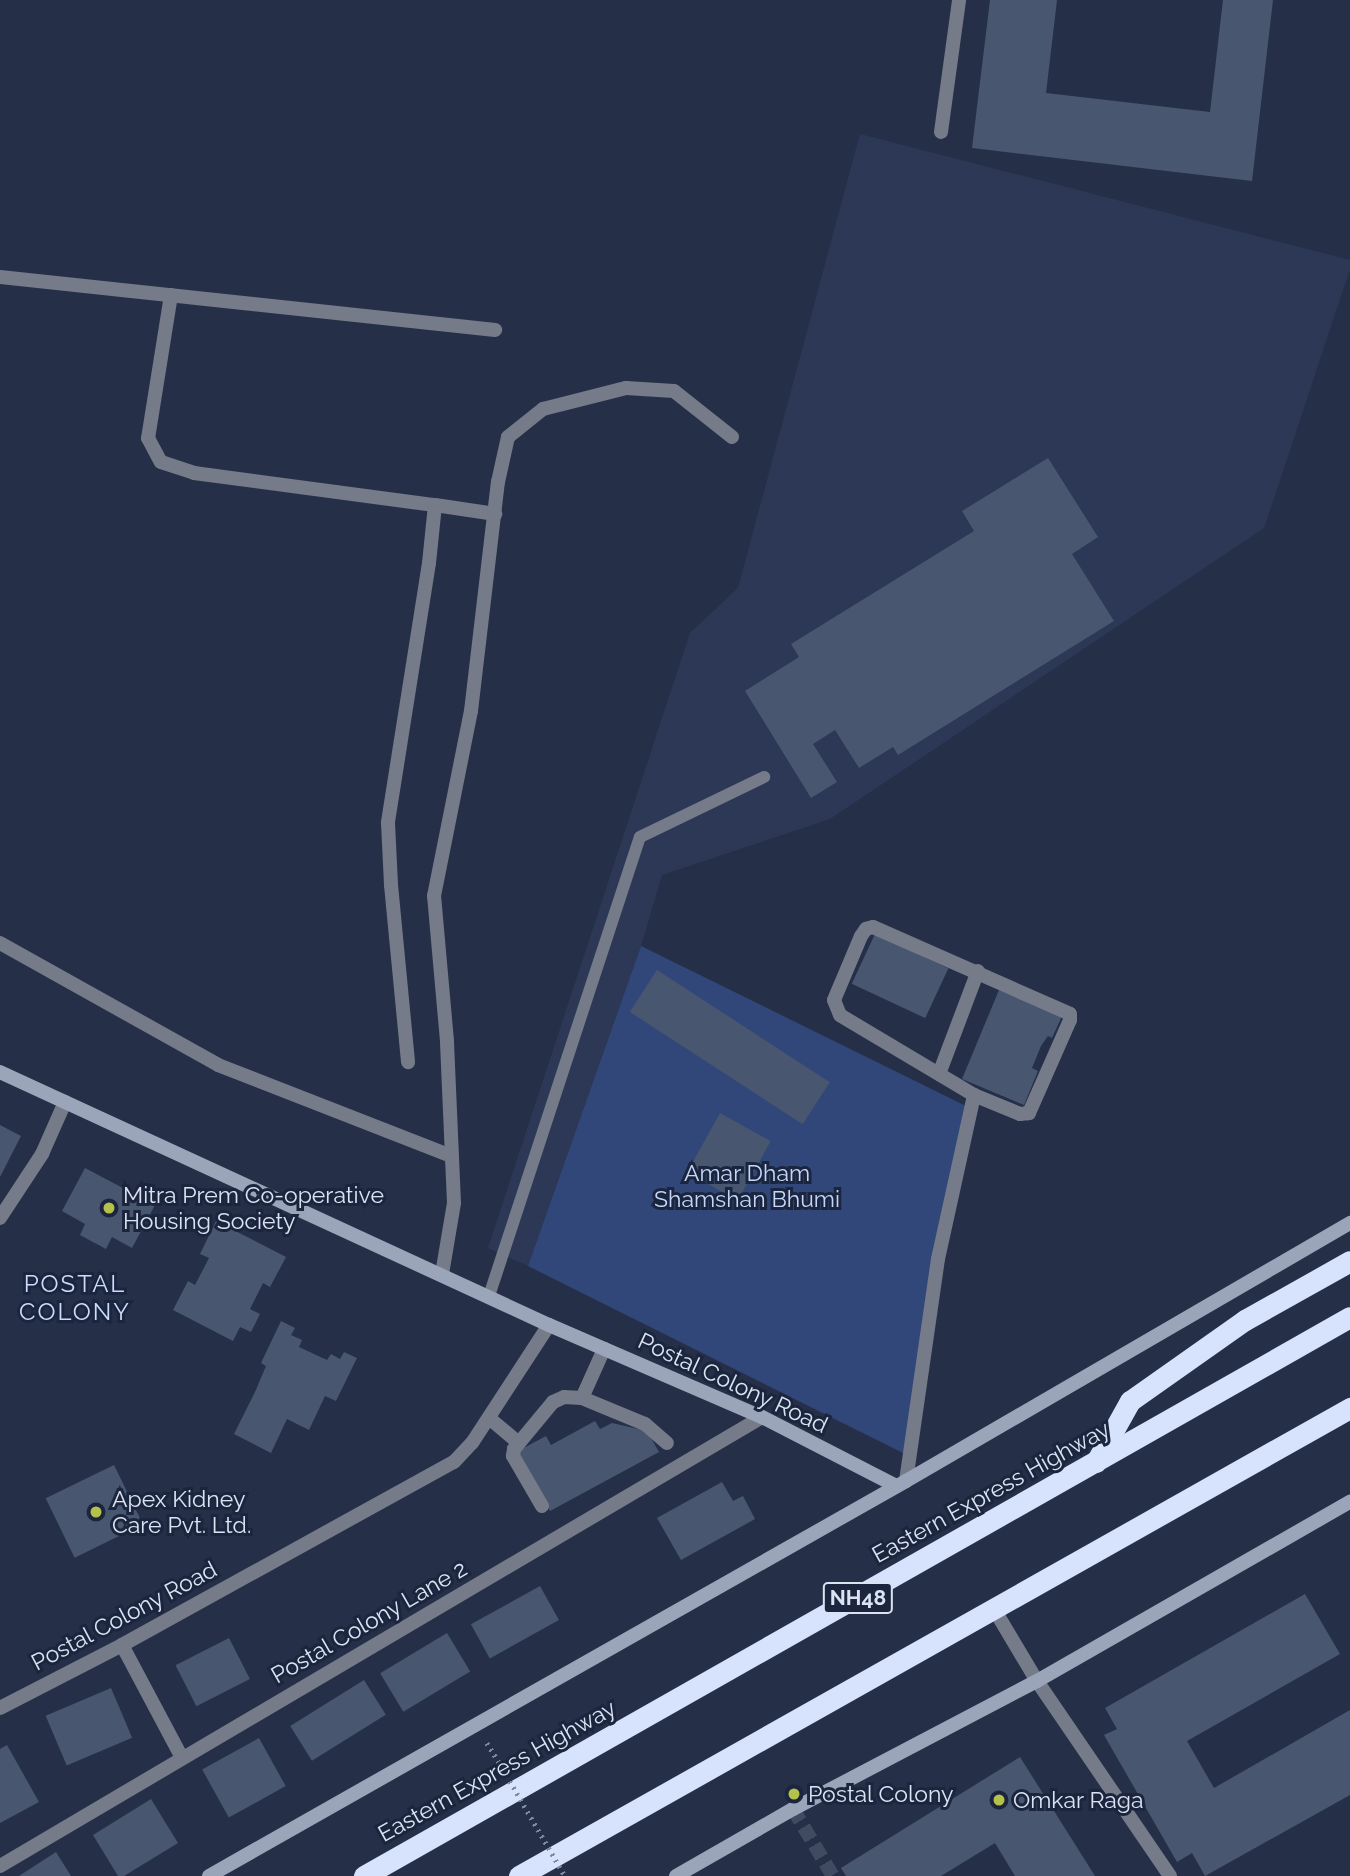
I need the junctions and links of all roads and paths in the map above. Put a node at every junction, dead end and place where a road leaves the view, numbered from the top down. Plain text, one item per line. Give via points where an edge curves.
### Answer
1 (959, 0) edge
2 (941, 132) dead end
3 (0, 277) edge
4 (171, 295) junction
5 (495, 330) dead end
6 (732, 437) dead end
7 (435, 505) junction
8 (495, 514) junction
9 (764, 777) dead end
10 (0, 943) edge
11 (978, 971) junction
12 (408, 1062) dead end
13 (0, 1072) edge
14 (939, 1074) junction
15 (974, 1095) junction
16 (65, 1102) junction
17 (452, 1156) junction
18 (0, 1218) edge
19 (1350, 1223) edge
20 (1350, 1261) edge
21 (442, 1274) junction
22 (489, 1296) junction
23 (1350, 1317) edge
24 (549, 1325) junction
25 (604, 1349) junction
26 (582, 1398) junction
27 (1350, 1409) edge
28 (762, 1417) junction
29 (489, 1418) junction
30 (519, 1443) junction
31 (667, 1443) dead end
32 (1095, 1464) junction
33 (901, 1484) junction
34 (1350, 1502) edge
35 (542, 1506) dead end
36 (995, 1609) junction
37 (122, 1645) junction
38 (1037, 1681) junction
39 (0, 1708) edge
40 (182, 1758) junction
41 (503, 1769) dead end
42 (0, 1866) edge
43 (208, 1876) edge
44 (364, 1876) edge
45 (519, 1876) edge
46 (565, 1876) edge
47 (676, 1876) edge
48 (1170, 1876) edge

1 - 2 street
3 - 4 street
4 - 5 street
4 - 7 street via 148,438 161,462 194,473
6 - 8 street via 674,391 626,388 543,409 508,437
7 - 8 street
7 - 12 street via 388,823
8 - 17 street via 471,711 434,896
9 - 22 lane via 640,837
10 - 17 street via 218,1065
11 - 14 street
11 - 14 street via 873,927 861,936 834,1000 840,1015
11 - 15 street via 1066,1010 1071,1017 1029,1113 1020,1114
13 - 16 street, Postal Colony Road
14 - 15 street
15 - 33 street via 938,1259
16 - 18 street via 43,1154
16 - 21 street, Postal Colony Road
17 - 21 street via 454,1203
19 - 33 street
20 - 32 highway via 1245,1320 1130,1401
21 - 22 street, Postal Colony Road
22 - 24 street, Postal Colony Road
23 - 32 highway, Eastern Express Highway / NH48
24 - 25 street, Postal Colony Road
24 - 29 street, Postal Colony Road
25 - 26 street
25 - 28 street, Postal Colony Road
26 - 30 street via 553,1402
26 - 31 street via 645,1424
27 - 36 highway
28 - 33 street, Postal Colony Road
28 - 40 street, Postal Colony Lane 2
29 - 30 street
29 - 37 street, Postal Colony Road via 454,1462
30 - 35 street via 513,1455
32 - 44 highway, Eastern Express Highway / NH48
33 - 43 street
34 - 38 street
36 - 38 street
36 - 45 highway
37 - 39 street, Postal Colony Road
37 - 40 street
38 - 47 street
38 - 48 street
40 - 42 street, Postal Colony Lane 2
41 - 46 path, bridge

